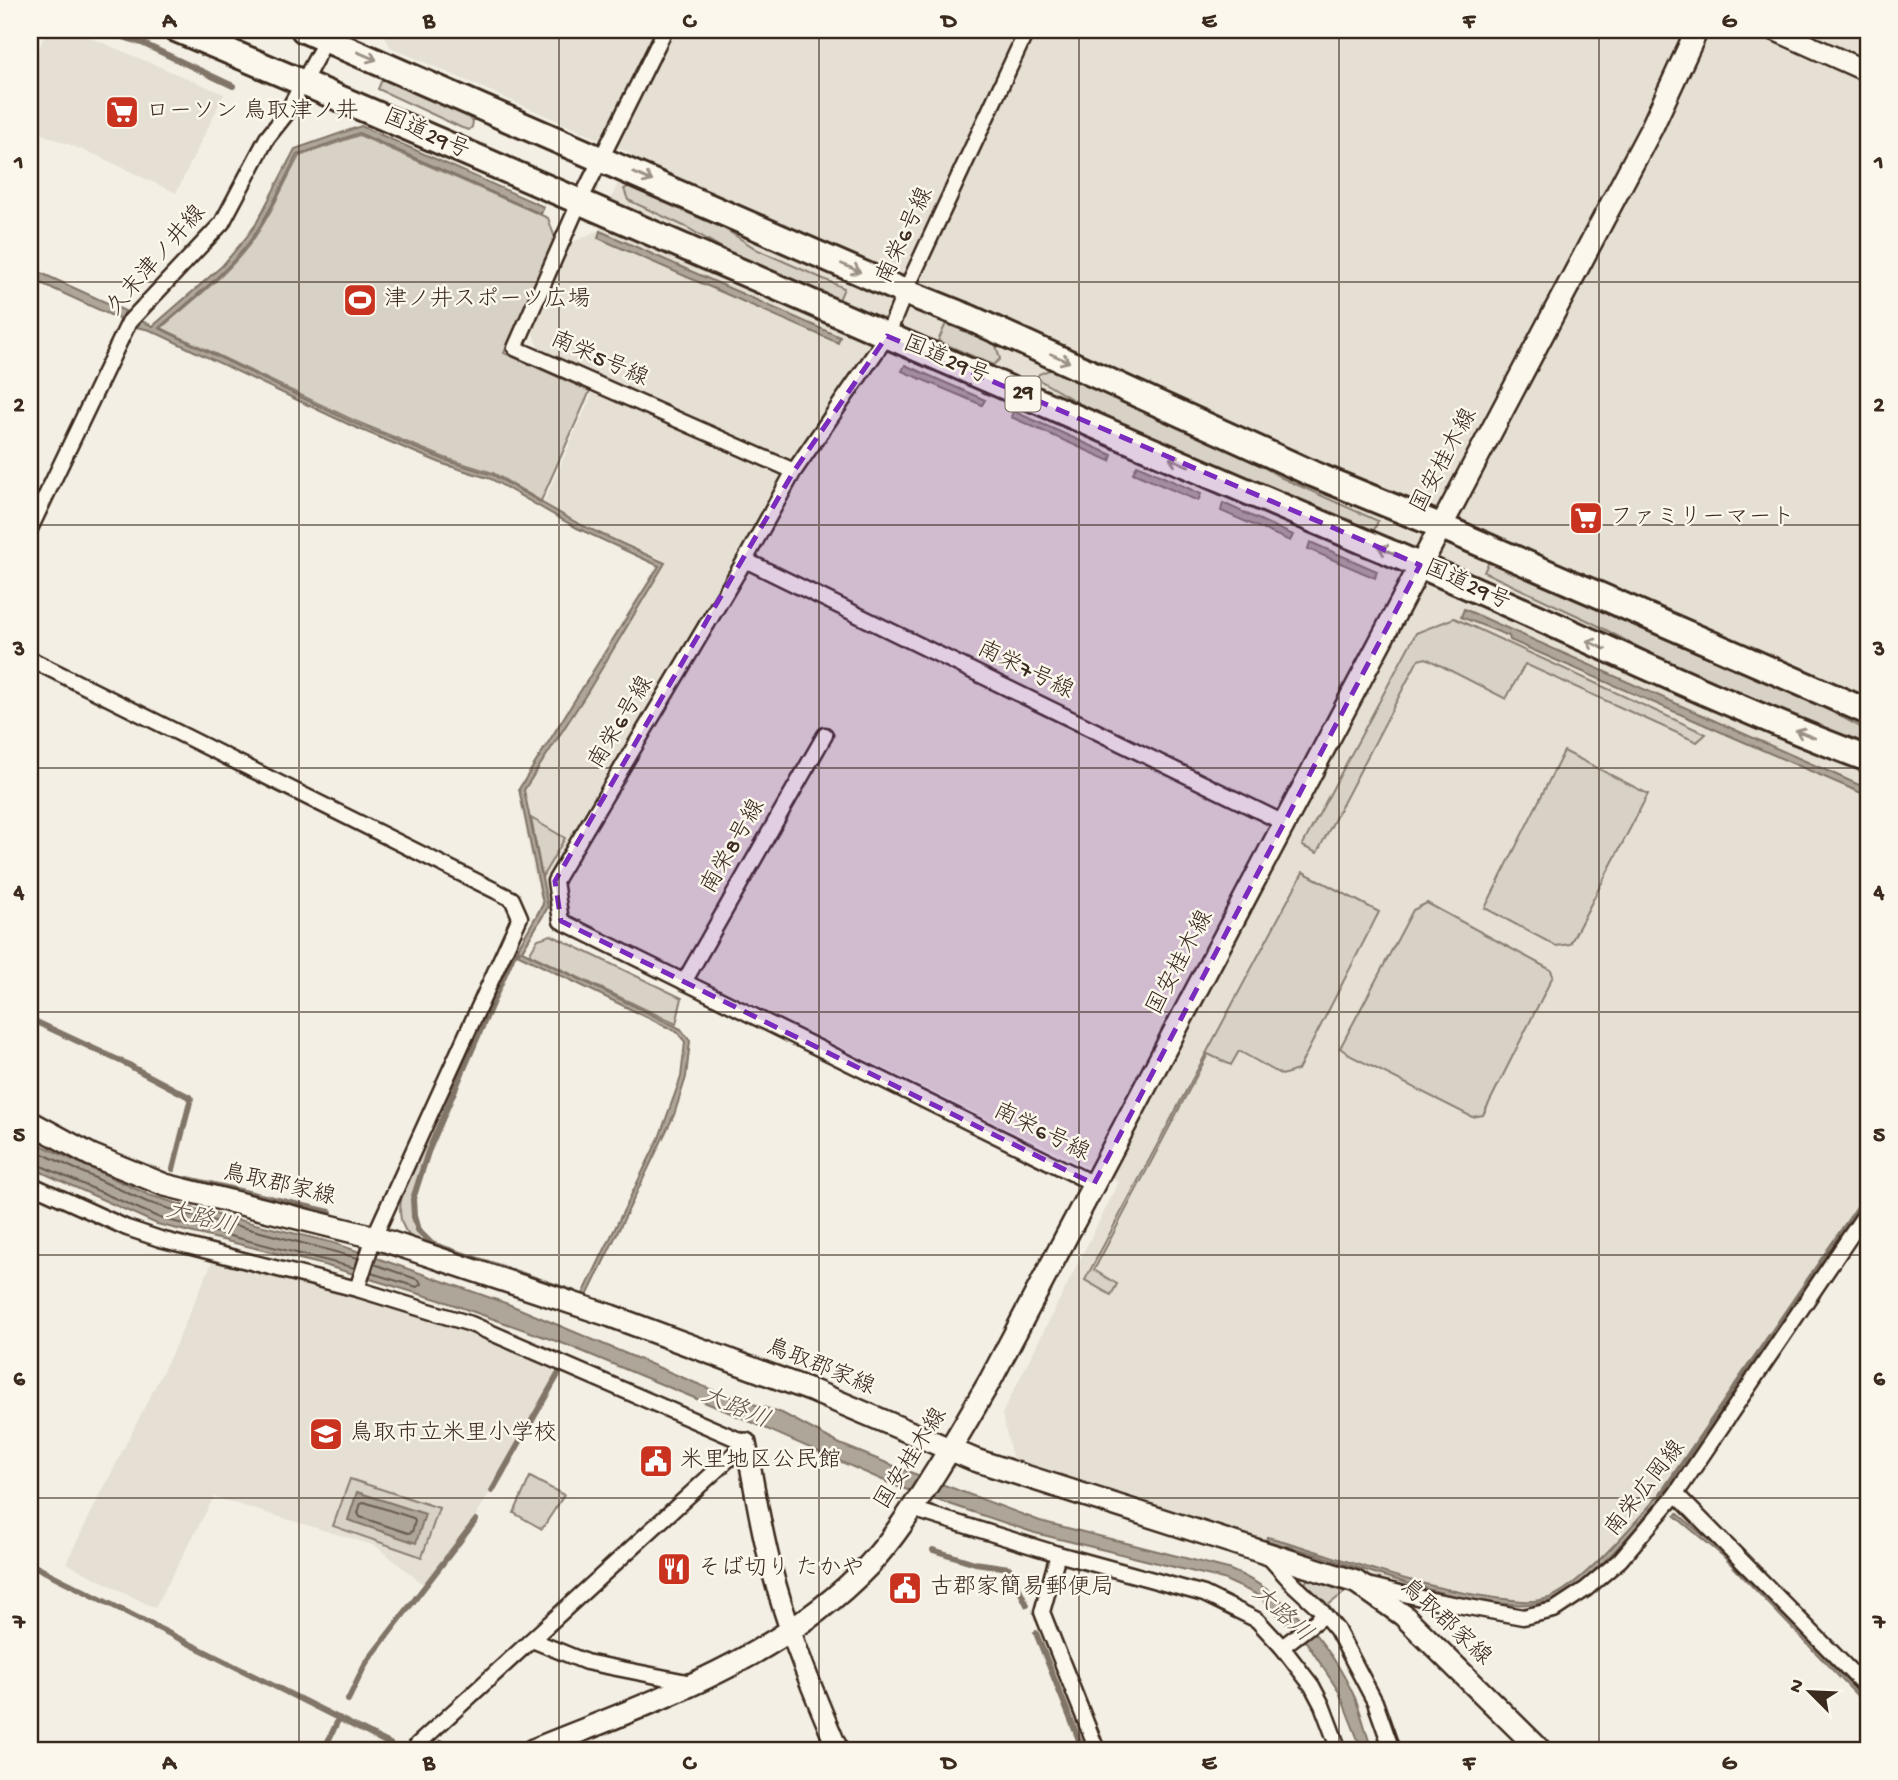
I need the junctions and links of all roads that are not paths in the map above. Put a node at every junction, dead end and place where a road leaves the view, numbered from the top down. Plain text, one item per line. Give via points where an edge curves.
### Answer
1 (178, 30) edge
2 (664, 30) edge
3 (1027, 30) edge
4 (1697, 30) edge
5 (1774, 30) edge
6 (321, 33) edge
7 (1868, 72) edge
8 (303, 82) junction
9 (600, 158) junction
10 (579, 203) junction
11 (905, 292) junction
12 (887, 336) junction
13 (794, 471) junction
14 (1440, 526) junction
15 (30, 529) edge
16 (745, 560) junction
17 (1420, 565) junction
18 (30, 659) edge
19 (1868, 712) edge
20 (825, 735) dead end
21 (1868, 759) edge
22 (1284, 823) junction
23 (684, 982) junction
24 (30, 1122) edge
25 (30, 1184) edge
26 (1094, 1184) junction
27 (1868, 1210) edge
28 (372, 1242) junction
29 (357, 1289) junction
30 (747, 1443) junction
31 (950, 1450) junction
32 (1676, 1494) junction
33 (915, 1504) junction
34 (1058, 1554) junction
35 (1266, 1554) junction
36 (1356, 1582) junction
37 (1324, 1615) junction
38 (791, 1629) junction
39 (532, 1640) junction
40 (1282, 1647) junction
41 (692, 1683) junction
42 (1868, 1689) edge
43 (417, 1750) edge
44 (533, 1750) edge
45 (838, 1750) edge
46 (1097, 1750) edge
47 (1339, 1750) edge
48 (1392, 1750) edge
49 (1540, 1750) edge

1 - 8 highway, 国道29号 / 29
2 - 9 street, 南栄5号線
3 - 11 street, 南栄6号線
4 - 14 main road, 国安桂木線 via 1652,127
5 - 7 street
6 - 8 street, 久末津ノ井線
6 -> 9 highway, 国道29号 / 29
8 - 10 highway, 国道29号 / 29
8 - 15 street, 久末津ノ井線 via 222,223 129,322
9 - 10 street, 南栄5号線
9 -> 11 highway, 国道29号 / 29
10 - 12 highway, 国道29号 / 29
10 - 13 street, 南栄5号線 via 515,348
11 - 12 street, 南栄6号線
11 -> 14 highway, 国道29号 / 29
12 - 13 street, 南栄6号線
17 -> 12 highway, 国道29号 / 29
13 - 16 street, 南栄6号線
14 - 17 main road, 国安桂木線
14 - 19 highway, 国道29号 / 29
16 - 22 street, 南栄7号線
16 - 23 street, 南栄6号線 via 555,881 561,921
21 -> 17 highway, 国道29号 / 29 via 1643,666
17 - 22 main road, 国安桂木線
18 - 28 street via 512,899 520,917
20 - 23 street, 南栄8号線
22 - 26 main road, 国安桂木線
23 - 26 street, 南栄6号線
24 - 28 main road, 鳥取郡家線 via 92,1156 164,1185
25 - 29 street via 160,1239
26 - 31 main road, 国安桂木線
27 - 32 street, 南栄広岡線
28 - 29 street
28 - 31 main road, 鳥取郡家線 via 611,1316 813,1391
29 - 30 street via 471,1324
30 - 38 street via 770,1561
30 - 39 street
31 - 33 main road, 国安桂木線
31 - 35 main road, 鳥取郡家線
32 - 36 street, 南栄広岡線 via 1620,1560 1554,1610 1523,1617
32 - 42 street
33 - 34 street
33 - 38 main road, 国安桂木線 via 869,1566
34 - 40 street via 1204,1594 1256,1620
34 - 46 street via 1042,1612
35 - 36 main road, 鳥取郡家線
35 - 37 street
36 - 49 main road, 鳥取郡家線 via 1403,1615
37 - 40 street
37 - 48 street via 1337,1630 1375,1702
38 - 41 main road, 国安桂木線 via 747,1658
38 - 45 street
39 - 41 street via 586,1662
39 - 43 street via 417,1745
40 - 47 street via 1322,1704
41 - 44 main road, 国安桂木線

